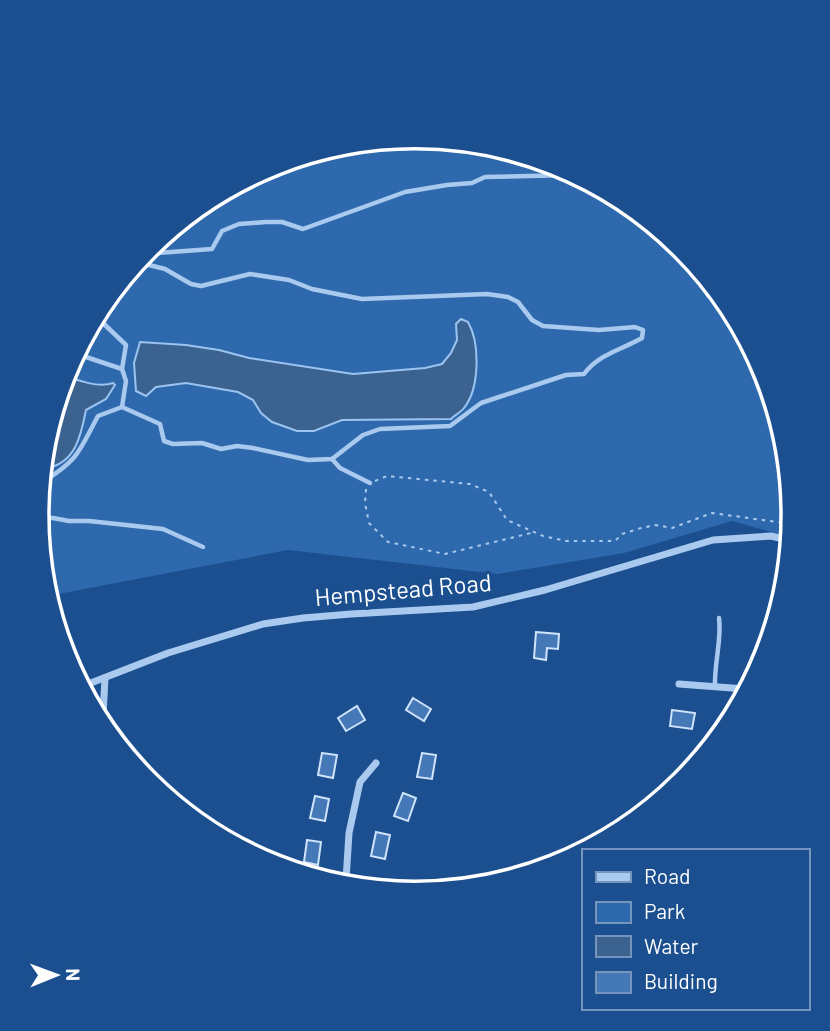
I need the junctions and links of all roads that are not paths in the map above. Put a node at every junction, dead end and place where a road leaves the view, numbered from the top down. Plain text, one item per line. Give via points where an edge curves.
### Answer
1 (551, 176) edge
2 (160, 253) edge
3 (149, 265) edge
4 (104, 323) edge
5 (86, 357) edge
6 (122, 369) junction
7 (122, 407) junction
8 (332, 459) junction
9 (51, 477) edge
10 (370, 483) road end
11 (49, 518) edge
12 (780, 538) edge
13 (203, 547) dead end
14 (719, 618) dead end
15 (105, 678) junction
16 (90, 683) edge
17 (679, 684) dead end
18 (715, 687) junction
19 (737, 688) edge
20 (103, 707) edge
21 (376, 763) dead end
22 (346, 874) edge

1 - 2 lane via 485,177 472,183 405,192 303,229 282,222 239,224 222,231 212,249
3 - 8 lane via 201,286 250,274 362,299 508,297 543,326 643,330 642,338 592,363 584,374 566,375 481,403 450,426 380,429 363,435
4 - 6 lane via 126,345
5 - 6 lane
6 - 7 lane via 126,381
7 - 8 lane via 160,424 164,441 173,444 237,446 308,460
7 - 9 lane via 98,416 82,450
8 - 10 lane
11 - 13 lane via 163,529
12 - 15 street, Hempstead Road via 713,540 473,607 284,620 168,653
14 - 18 lane
15 - 16 street, Hempstead Road
15 - 20 street
17 - 18 street
18 - 19 street
21 - 22 street via 360,782

